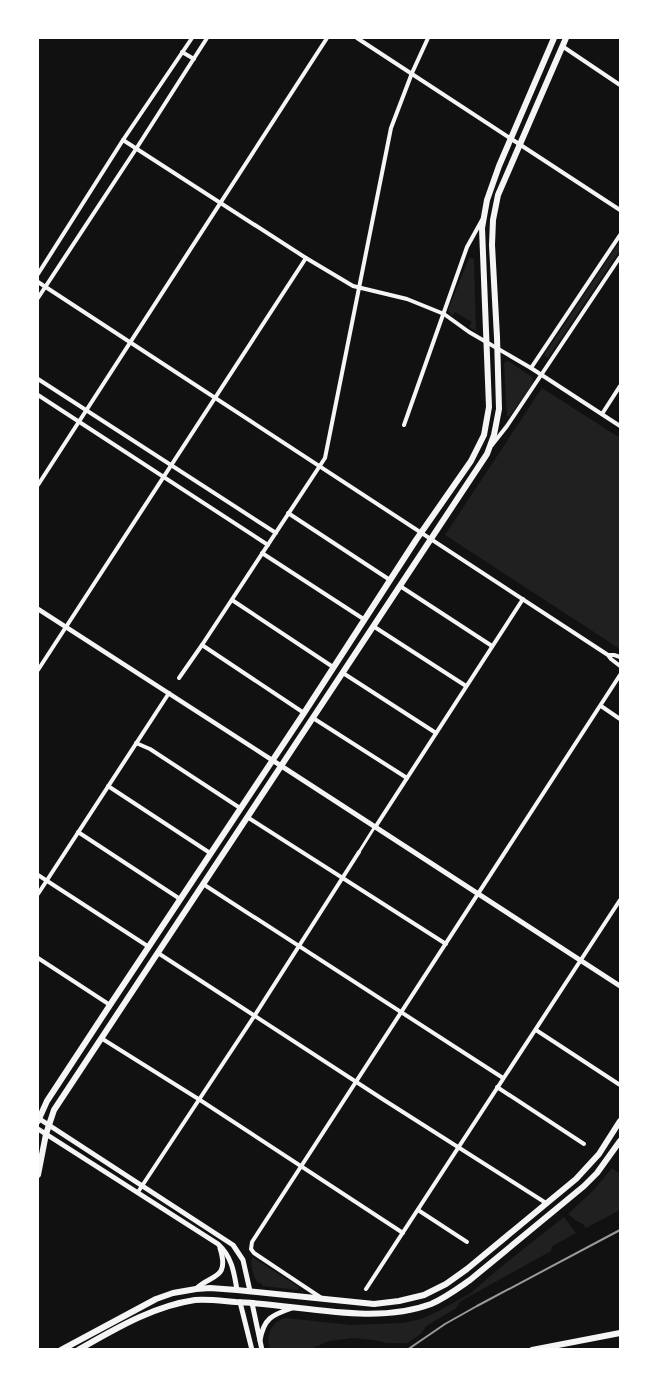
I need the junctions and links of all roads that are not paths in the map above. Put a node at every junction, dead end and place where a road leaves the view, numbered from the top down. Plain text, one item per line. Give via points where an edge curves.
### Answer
1 (192, 38) edge
2 (207, 38) edge
3 (327, 38) edge
4 (357, 38) edge
5 (428, 38) edge
6 (554, 38) edge
7 (566, 38) edge
8 (561, 46) junction
9 (182, 52) junction
10 (194, 59) junction
11 (412, 74) junction
12 (621, 85) edge
13 (511, 137) junction
14 (123, 141) junction
15 (520, 143) junction
16 (136, 149) junction
17 (221, 202) junction
18 (621, 210) edge
19 (483, 217) junction
20 (621, 235) edge
21 (621, 257) edge
22 (306, 258) junction
23 (38, 274) edge
24 (38, 282) edge
25 (45, 287) junction
26 (358, 288) junction
27 (38, 298) edge
28 (444, 314) junction
29 (486, 341) junction
30 (130, 342) junction
31 (497, 348) junction
32 (531, 368) junction
33 (542, 375) junction
34 (38, 379) edge
35 (621, 386) edge
36 (38, 395) edge
37 (215, 398) junction
38 (86, 411) junction
39 (602, 414) junction
40 (79, 422) junction
41 (405, 425) dead end
42 (621, 426) edge
43 (491, 445) junction
44 (320, 465) junction
45 (171, 466) junction
46 (163, 478) junction
47 (38, 485) edge
48 (288, 513) junction
49 (422, 532) junction
50 (276, 533) junction
51 (431, 538) junction
52 (268, 545) junction
53 (262, 553) junction
54 (390, 580) junction
55 (399, 585) junction
56 (232, 600) junction
57 (523, 600) junction
58 (38, 609) edge
59 (365, 620) junction
60 (373, 626) junction
61 (66, 627) junction
62 (202, 645) junction
63 (492, 646) junction
64 (608, 655) junction
65 (621, 657) edge
66 (621, 666) edge
67 (333, 667) junction
68 (38, 670) edge
69 (343, 672) junction
70 (621, 675) edge
71 (179, 678) dead end
72 (466, 686) junction
73 (169, 693) junction
74 (601, 706) junction
75 (304, 712) junction
76 (313, 718) junction
77 (621, 719) edge
78 (435, 733) junction
79 (136, 743) junction
80 (273, 760) junction
81 (281, 765) junction
82 (407, 778) junction
83 (108, 786) junction
84 (240, 808) junction
85 (248, 817) junction
86 (376, 826) junction
87 (78, 832) junction
88 (359, 852) joint
89 (211, 854) junction
90 (38, 875) edge
91 (343, 878) junction
92 (46, 881) junction
93 (203, 884) junction
94 (38, 894) edge
95 (478, 894) junction
96 (180, 899) junction
97 (621, 900) edge
98 (446, 944) junction
99 (149, 947) junction
100 (298, 947) junction
101 (158, 953) junction
102 (38, 958) edge
103 (581, 961) junction
104 (621, 986) edge
105 (110, 1005) junction
106 (402, 1012) junction
107 (255, 1015) junction
108 (536, 1030) junction
109 (101, 1038) junction
110 (503, 1078) junction
111 (356, 1082) junction
112 (621, 1085) edge
113 (497, 1087) junction
114 (200, 1100) junction
115 (38, 1119) edge
116 (621, 1120) edge
117 (48, 1124) junction
118 (38, 1129) edge
119 (46, 1134) junction
120 (621, 1142) edge
121 (584, 1144) dead end
122 (458, 1148) junction
123 (301, 1167) junction
124 (38, 1175) edge
125 (143, 1186) junction
126 (138, 1192) junction
127 (546, 1203) junction
128 (557, 1209) junction
129 (418, 1210) junction
130 (402, 1233) junction
131 (467, 1242) dead end
132 (218, 1244) junction
133 (196, 1289) junction
134 (366, 1289) dead end
135 (237, 1290) junction
136 (250, 1291) junction
137 (325, 1300) junction
138 (240, 1302) junction
139 (252, 1303) junction
140 (293, 1307) junction
141 (621, 1333) edge
142 (260, 1340) junction
143 (61, 1350) edge
144 (78, 1350) edge
145 (252, 1350) edge
146 (262, 1350) edge
147 (532, 1350) edge

1 - 9 street
2 - 10 street
3 - 17 street
4 - 11 street
5 - 11 street
6 - 13 main road
7 - 8 main road
8 - 12 street
8 - 15 main road
9 - 10 street
9 - 14 street
10 - 16 street
11 - 13 street
11 - 26 street via 391,128
13 - 15 street
13 - 19 main road
14 - 16 street
14 - 23 street
15 - 18 street
15 - 31 main road via 498,195 493,220
16 - 17 street
16 - 25 street
17 - 22 street
17 - 30 street
19 - 28 street via 467,247
19 - 29 main road
20 - 32 street
21 - 33 street
22 - 26 street
22 - 37 street
24 - 25 street
25 - 27 street
25 - 30 street
26 - 28 street via 407,298
26 - 44 street via 325,458
28 - 29 street
28 - 41 street
29 - 31 street
29 - 49 main road via 489,407 484,435
30 - 37 street
30 - 38 street
31 - 32 street
31 - 43 main road via 499,409
32 - 33 street
33 - 39 street
33 - 43 street
34 - 38 street
35 - 39 street
36 - 40 street
37 - 44 street
37 - 45 street
38 - 40 street
38 - 45 street
39 - 42 street
40 - 46 street
40 - 47 street
43 - 51 main road
44 - 48 street
44 - 49 street
45 - 46 street
45 - 50 street
46 - 52 street
46 - 61 street
48 - 50 street
48 - 54 street
49 - 51 street
49 - 54 main road
50 - 52 street
51 - 55 main road
51 - 57 street
52 - 53 street
53 - 56 street
53 - 59 street
54 - 59 main road
55 - 60 main road
55 - 63 street
56 - 62 street
56 - 67 street
57 - 63 street
57 - 64 street
58 - 61 street
59 - 67 main road
60 - 69 main road
60 - 72 street
61 - 68 street
61 - 73 street
62 - 71 street
62 - 75 street
63 - 72 street
64 - 65 street
64 - 66 street
67 - 75 main road
69 - 76 main road
69 - 78 street
70 - 74 street
72 - 78 street
73 - 79 street
73 - 80 street
74 - 77 street
74 - 95 street
75 - 80 main road
76 - 81 main road
76 - 82 street
78 - 82 street
79 - 83 street
79 - 84 street
80 - 81 main road
80 - 84 main road
81 - 85 main road
81 - 86 main road
82 - 86 street
83 - 87 street
83 - 89 street
84 - 89 main road
85 - 91 street
85 - 93 main road
86 - 88 street
86 - 95 main road
87 - 92 street
87 - 96 street
88 - 91 street
89 - 96 main road
90 - 92 street
91 - 98 street
91 - 100 street
92 - 94 street
92 - 99 street
93 - 100 street
93 - 101 main road
95 - 98 street
95 - 103 main road
96 - 99 main road
97 - 103 street
98 - 106 street
99 - 105 main road
100 - 106 street
100 - 107 street
101 - 107 street
101 - 109 main road
102 - 105 street
103 - 104 main road
103 - 108 street
105 - 115 main road
106 - 110 street
106 - 111 street
107 - 111 street
107 - 114 street
108 - 110 street
108 - 112 street
109 - 114 street
109 - 117 main road
110 - 113 street
111 - 122 street
111 - 123 street
113 - 121 street
113 - 122 street
114 - 123 street
114 - 125 street
115 - 117 main road
116 - 127 main road via 587,1168
117 - 119 main road
117 - 125 main road
118 - 119 main road
119 - 124 main road
119 - 126 main road
120 - 128 main road via 597,1173
122 - 127 street
122 - 129 street
123 - 130 street
123 - 137 street via 252,1242 252,1249
125 - 126 street
125 - 136 main road via 233,1245 243,1260
126 - 132 main road
127 - 128 main road
127 - 137 main road via 467,1269 424,1295 375,1304
128 - 140 main road via 470,1280 431,1304 388,1314
129 - 130 street
129 - 131 street
130 - 134 street
132 - 133 main road via 223,1258 220,1272
132 - 135 main road via 230,1260
133 - 135 main road
133 - 143 main road via 150,1302
135 - 136 main road
135 - 138 main road
136 - 137 main road
136 - 139 main road
138 - 139 main road
138 - 144 main road via 198,1300 173,1304
138 - 145 main road
139 - 140 main road
139 - 142 main road
140 - 142 main road via 268,1319
141 - 147 main road
142 - 146 main road

